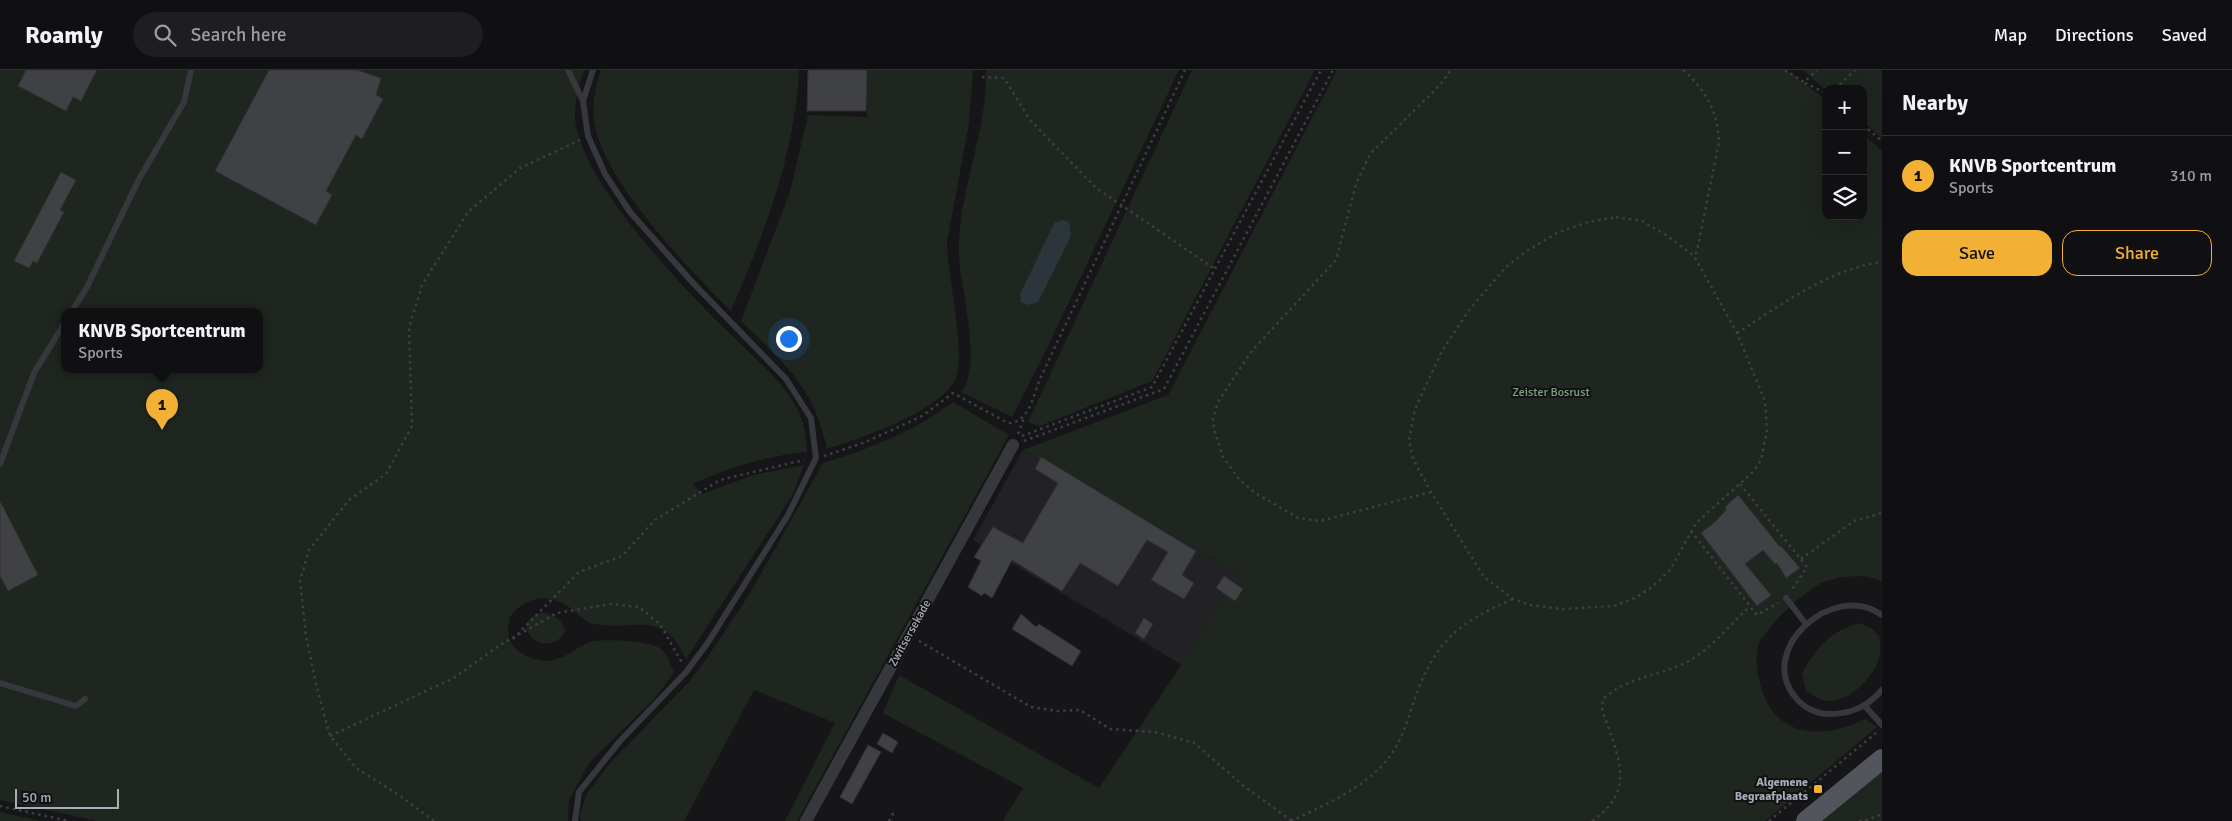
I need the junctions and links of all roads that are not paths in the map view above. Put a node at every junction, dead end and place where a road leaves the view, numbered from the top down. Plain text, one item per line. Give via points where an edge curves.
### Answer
1 (191, 70) edge
2 (568, 70) edge
3 (593, 70) edge
4 (583, 101) junction
5 (74, 308) edge
6 (61, 329) edge
7 (1013, 445) road end
8 (0, 464) edge
9 (1786, 598) road end
10 (1882, 616) edge
11 (1806, 624) junction
12 (0, 683) edge
13 (1881, 694) edge
14 (86, 699) dead end
15 (1864, 705) junction
16 (1882, 727) edge
17 (1882, 759) edge
18 (575, 821) edge
19 (806, 821) edge
20 (1806, 821) edge

1 - 5 lane via 184,102 139,178
2 - 4 lane
3 - 4 lane
4 - 18 lane via 588,136 605,174 630,212 786,379 811,418 816,458 788,515 707,644 579,792
6 - 8 lane via 34,373
7 - 19 street, Zwitsersekade
9 - 11 lane
10 - 11 lane via 1873,609 1851,606 1828,609
11 - 15 lane via 1794,638 1783,663 1789,690 1802,705 1822,714 1847,714
12 - 14 lane via 76,706
13 - 15 lane
15 - 16 lane
17 - 20 main road

